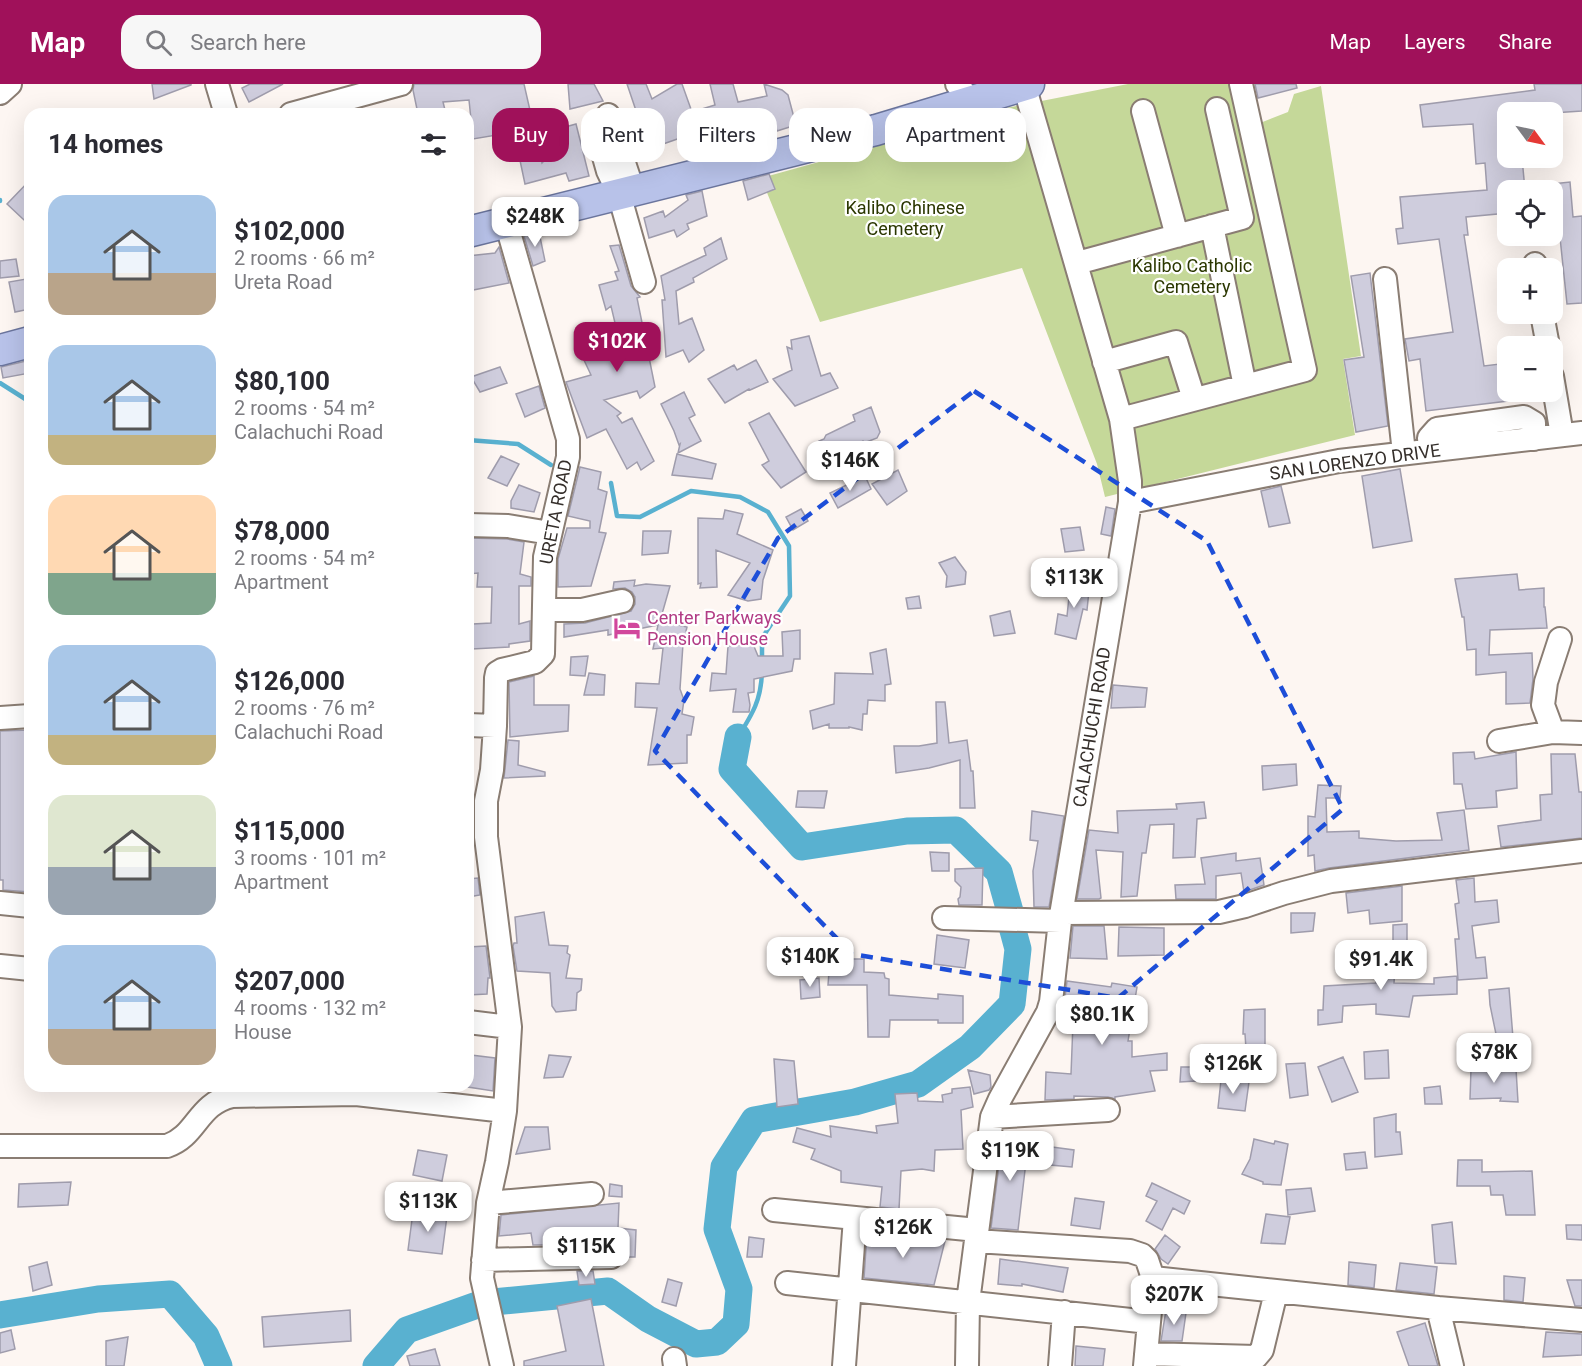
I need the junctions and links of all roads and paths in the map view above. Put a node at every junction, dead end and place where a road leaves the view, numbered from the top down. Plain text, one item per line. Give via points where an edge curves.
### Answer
1 (10, 84) edge
2 (217, 84) edge
3 (401, 84) edge
4 (1241, 84) edge
5 (1027, 85) edge
6 (369, 88) edge
7 (964, 92) edge
8 (0, 93) edge
9 (224, 108) edge
10 (309, 108) edge
11 (1216, 109) dead end
12 (1143, 111) dead end
13 (616, 162) edge
14 (626, 192) junction
15 (506, 222) junction
16 (1212, 226) junction
17 (474, 230) edge
18 (1177, 236) junction
19 (1077, 263) junction
20 (1385, 279) dead end
21 (644, 282) dead end
22 (24, 344) edge
23 (0, 350) edge
24 (1104, 362) junction
25 (1245, 386) junction
26 (1194, 399) junction
27 (1561, 402) edge
28 (1121, 419) junction
29 (1572, 434) edge
30 (1404, 453) junction
31 (1130, 502) junction
32 (474, 525) edge
33 (550, 533) junction
34 (622, 601) dead end
35 (544, 610) junction
36 (1560, 639) dead end
37 (24, 716) edge
38 (0, 718) edge
39 (474, 725) edge
40 (495, 726) junction
41 (1553, 732) junction
42 (1582, 733) edge
43 (1499, 741) dead end
44 (1582, 851) edge
45 (1, 895) edge
46 (24, 904) edge
47 (1061, 917) junction
48 (944, 918) dead end
49 (0, 966) edge
50 (24, 968) edge
51 (474, 1023) edge
52 (510, 1027) junction
53 (1108, 1110) dead end
54 (505, 1111) junction
55 (992, 1117) junction
56 (0, 1146) edge
57 (592, 1194) dead end
58 (488, 1203) junction
59 (774, 1210) dead end
60 (855, 1218) junction
61 (977, 1236) junction
62 (611, 1257) dead end
63 (483, 1260) junction
64 (1153, 1278) junction
65 (787, 1283) dead end
66 (849, 1290) junction
67 (1276, 1292) junction
68 (968, 1302) junction
69 (1438, 1308) junction
70 (1064, 1312) junction
71 (1582, 1320) edge
72 (1149, 1322) junction
73 (1145, 1360) edge
74 (502, 1366) edge
75 (844, 1366) edge
76 (967, 1366) edge
77 (1060, 1366) edge
78 (1452, 1366) edge

1 - 8 street
2 - 9 street
3 - 6 street
4 - 25 street via 1305,369
5 - 7 main road
5 - 19 street, CALACHUCHI ROAD
6 - 10 street
7 - 14 main road via 876,130
11 - 16 street via 1242,218
12 - 18 street
13 - 14 street
14 - 15 main road
14 - 21 street
15 - 17 main road
15 - 33 street, URETA ROAD via 568,440 568,457
16 - 18 street
16 - 25 street
18 - 19 street
19 - 24 street, CALACHUCHI ROAD
20 - 30 street
22 - 23 main road
24 - 26 street via 1176,342
24 - 28 street, CALACHUCHI ROAD
25 - 26 street
26 - 28 street
27 - 29 street
28 - 31 street, CALACHUCHI ROAD
29 - 30 street, SAN LORENZO DRIVE
30 - 31 street, SAN LORENZO DRIVE via 1339,461
31 - 47 street, CALACHUCHI ROAD
32 - 33 street
33 - 35 street, URETA ROAD via 545,557
34 - 35 street via 582,610
35 - 40 street, URETA ROAD via 540,659 498,673
36 - 41 street via 1543,705
37 - 38 street
39 - 40 street
40 - 52 street, URETA ROAD via 486,837
41 - 42 street
41 - 43 street
44 - 47 street via 1331,881 1219,912
45 - 46 street
47 - 48 street
47 - 55 street, CALACHUCHI ROAD via 1052,1002
49 - 50 street
51 - 52 street
52 - 54 street, URETA ROAD
53 - 55 street
54 - 56 street via 356,1094 232,1096 207,1108 177,1143 167,1146
54 - 58 street, URETA ROAD
55 - 61 street, CALACHUCHI ROAD
57 - 58 street
58 - 63 street, URETA ROAD
59 - 60 street
60 - 61 street
60 - 66 street
61 - 64 street via 1136,1252 1147,1260
61 - 68 street, CALACHUCHI ROAD
62 - 63 street
63 - 74 street, URETA ROAD via 485,1296
64 - 67 street
64 - 72 street
65 - 66 street
66 - 68 street
66 - 75 street
67 - 69 street
67 - 73 street via 1262,1350 1256,1357
68 - 70 street
68 - 76 street, CALACHUCHI ROAD
69 - 71 street
69 - 78 street
70 - 72 street
70 - 77 street
72 - 73 street

